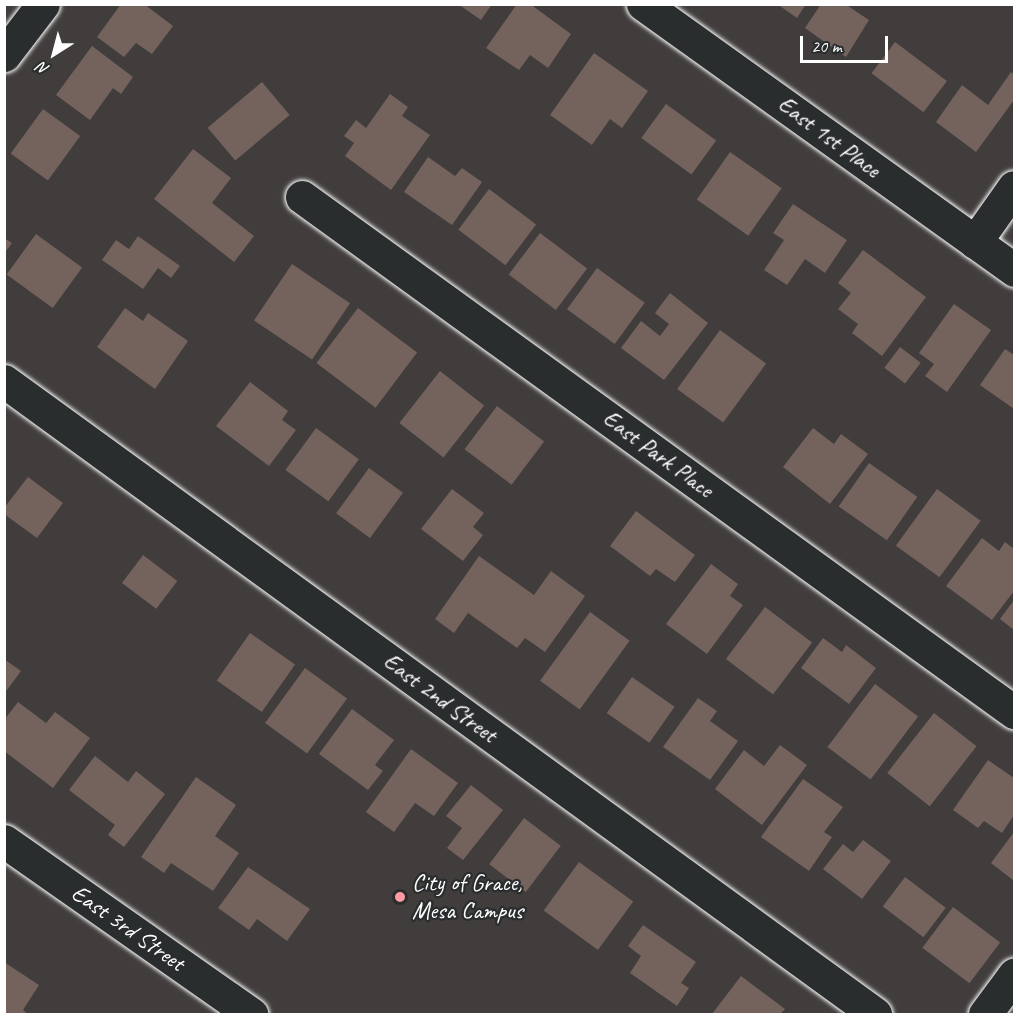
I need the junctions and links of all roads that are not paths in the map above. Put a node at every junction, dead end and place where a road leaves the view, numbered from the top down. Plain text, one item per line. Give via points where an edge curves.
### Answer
1 (43, 4) edge
2 (643, 4) edge
3 (4, 55) edge
4 (1014, 187) edge
5 (302, 197) dead end
6 (975, 242) junction
7 (1014, 270) edge
8 (4, 381) edge
9 (1014, 712) edge
10 (4, 841) edge
11 (1014, 975) edge
12 (251, 1014) edge
13 (875, 1014) edge
14 (985, 1014) edge

1 - 3 street
2 - 6 street, East 1st Place
4 - 6 street
5 - 9 street, East Park Place
6 - 7 street, East 1st Place
8 - 13 street, East 2nd Street
10 - 12 street, East 3rd Street
11 - 14 street

